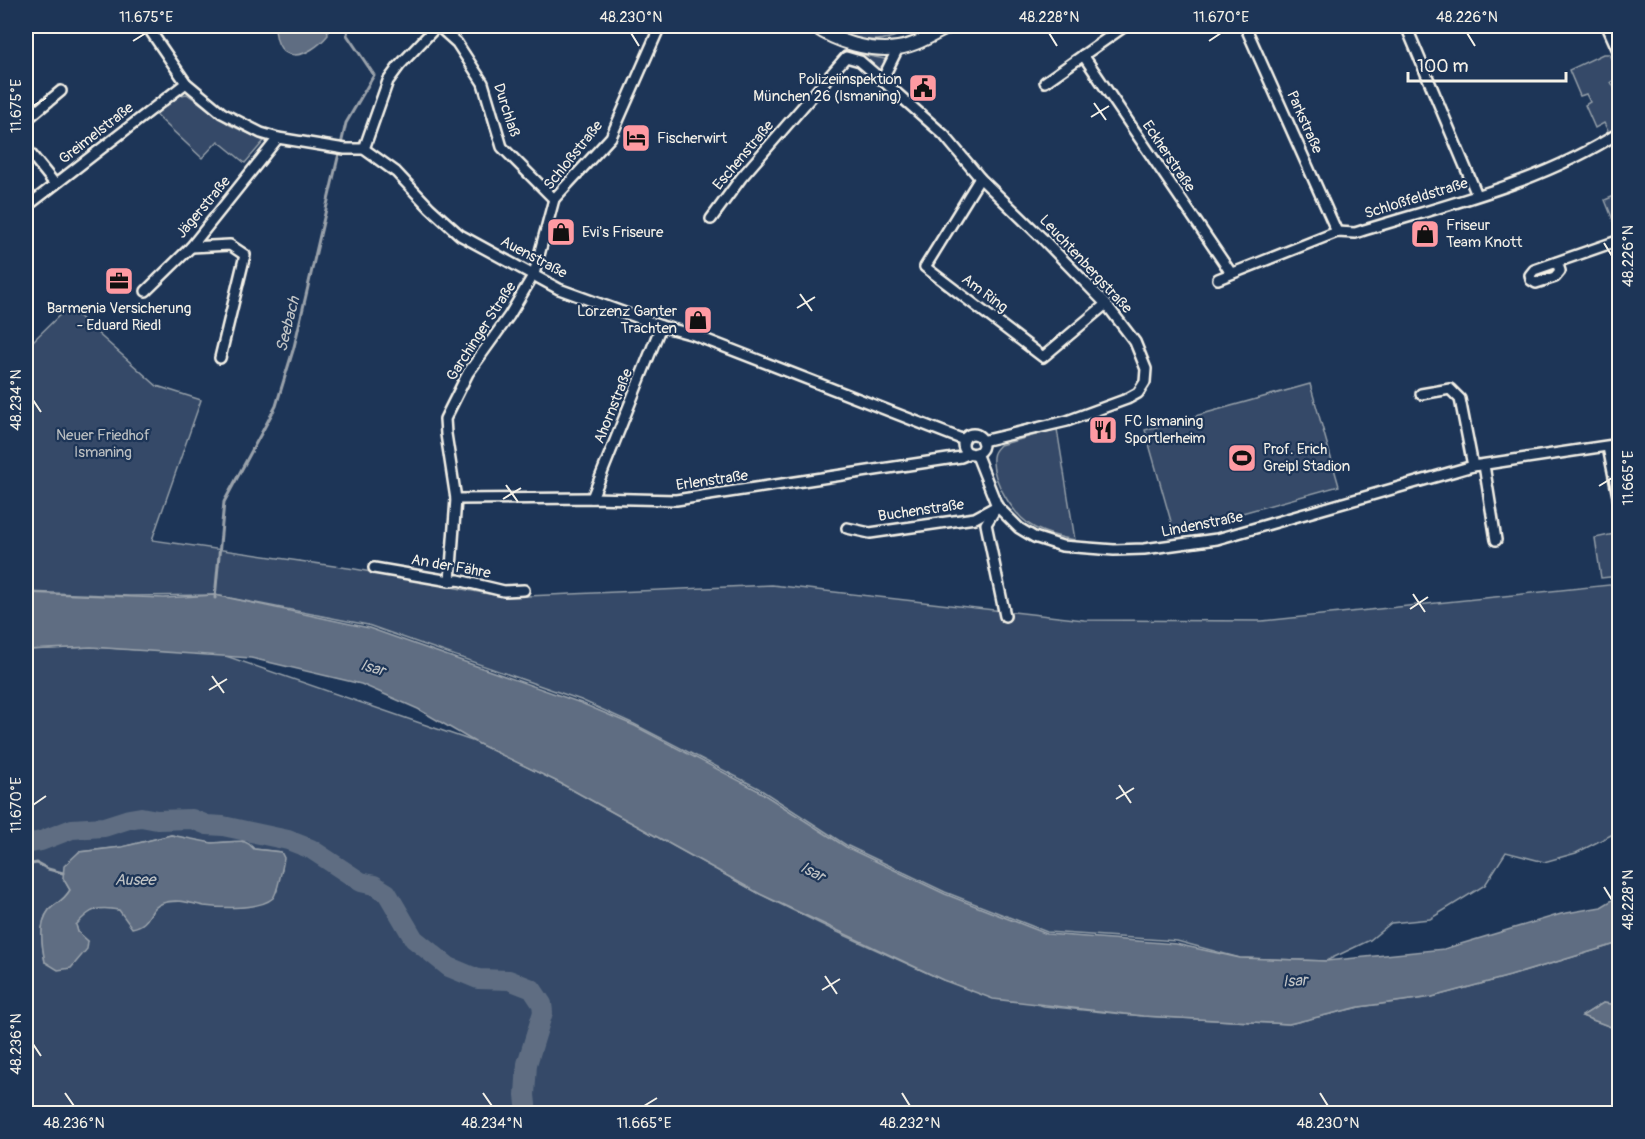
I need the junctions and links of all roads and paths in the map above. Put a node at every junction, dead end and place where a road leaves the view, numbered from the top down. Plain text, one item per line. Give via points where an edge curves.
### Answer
1 (147, 26) edge
2 (437, 26) edge
3 (660, 26) edge
4 (814, 26) edge
5 (950, 26) edge
6 (1125, 26) edge
7 (1245, 26) edge
8 (1406, 26) edge
9 (1607, 26) edge
10 (841, 41) junction
11 (898, 48) junction
12 (1083, 55) junction
13 (1620, 55) edge
14 (846, 57) junction
15 (882, 80) junction
16 (1045, 82) dead end
17 (186, 83) junction
18 (61, 91) dead end
19 (26, 120) edge
20 (1620, 132) edge
21 (278, 138) junction
22 (26, 148) edge
23 (364, 149) junction
24 (980, 178) junction
25 (55, 184) junction
26 (1477, 195) junction
27 (554, 199) junction
28 (26, 207) edge
29 (711, 219) dead end
30 (1337, 232) junction
31 (1620, 240) edge
32 (191, 247) junction
33 (1557, 262) dead end
34 (1231, 273) junction
35 (534, 274) junction
36 (1218, 279) dead end
37 (146, 291) dead end
38 (1106, 304) junction
39 (661, 326) junction
40 (220, 358) dead end
41 (1421, 394) dead end
42 (964, 440) junction
43 (982, 441) junction
44 (1620, 444) edge
45 (1608, 447) junction
46 (973, 453) junction
47 (1484, 465) junction
48 (1473, 466) junction
49 (592, 498) junction
50 (456, 499) junction
51 (997, 506) junction
52 (1620, 506) edge
53 (847, 528) dead end
54 (1496, 540) dead end
55 (374, 568) dead end
56 (450, 581) junction
57 (524, 590) dead end
58 (1005, 616) dead end

1 - 17 street
2 - 23 street via 388,81
2 - 27 street, Durchlaß via 457,43 483,83 502,147
3 - 27 street, Schloßstraße via 611,137
4 - 10 main road
5 - 11 main road
6 - 12 street
7 - 30 street, Parkstraße
8 - 26 street
9 - 13 street
10 - 11 main road
10 - 14 street
11 - 15 street
12 - 16 street
12 - 34 street, Eckherstraße
14 - 15 street via 860,61
14 - 29 street, Eschenstraße via 741,178
15 - 24 street, Leuchtenbergstraße via 944,135
17 - 21 street via 222,113
17 - 25 street, Greimelstraße
18 - 19 street
20 - 26 street, Schloßfeldstraße via 1559,166
21 - 23 street
21 - 32 street, Jägerstraße
22 - 25 street
23 - 35 street, Auenstraße via 396,172 460,235
24 - 38 street, Leuchtenbergstraße
24 - 38 street, Am Ring via 925,267 1043,357
25 - 28 street, Greimelstraße
26 - 30 street, Schloßfeldstraße via 1355,233
27 - 35 street, Schloßstraße
30 - 34 street, Schloßfeldstraße
31 - 33 street
32 - 37 street, Jägerstraße
32 - 40 street via 230,245 245,255
34 - 36 street, Schloßfeldstraße
35 - 39 street, Auenstraße via 559,289
35 - 50 street, Garchinger Straße via 468,373 445,419
38 - 43 street, Leuchtenbergstraße via 1142,356 1145,382 1138,393 1067,421
39 - 42 street, Auenstraße
39 - 49 street, Ahornstraße
41 - 48 street via 1450,389 1460,399
42 - 43 street via 972,434
42 - 46 street via 963,446
43 - 46 street via 982,447
44 - 45 street, Lindenstraße
45 - 47 street, Lindenstraße
45 - 52 street
46 - 49 street, Erlenstraße via 676,500
46 - 51 street, Lindenstraße
47 - 48 street, Lindenstraße
47 - 54 street
48 - 51 street, Lindenstraße via 1238,534 1144,549 1062,546 1019,528
49 - 50 street, Erlenstraße
50 - 56 street, Garchinger Straße
51 - 53 street, Buchenstraße via 975,518 870,533
51 - 58 street via 986,524
55 - 56 street, An der Fähre
56 - 57 street, An der Fähre via 504,591

